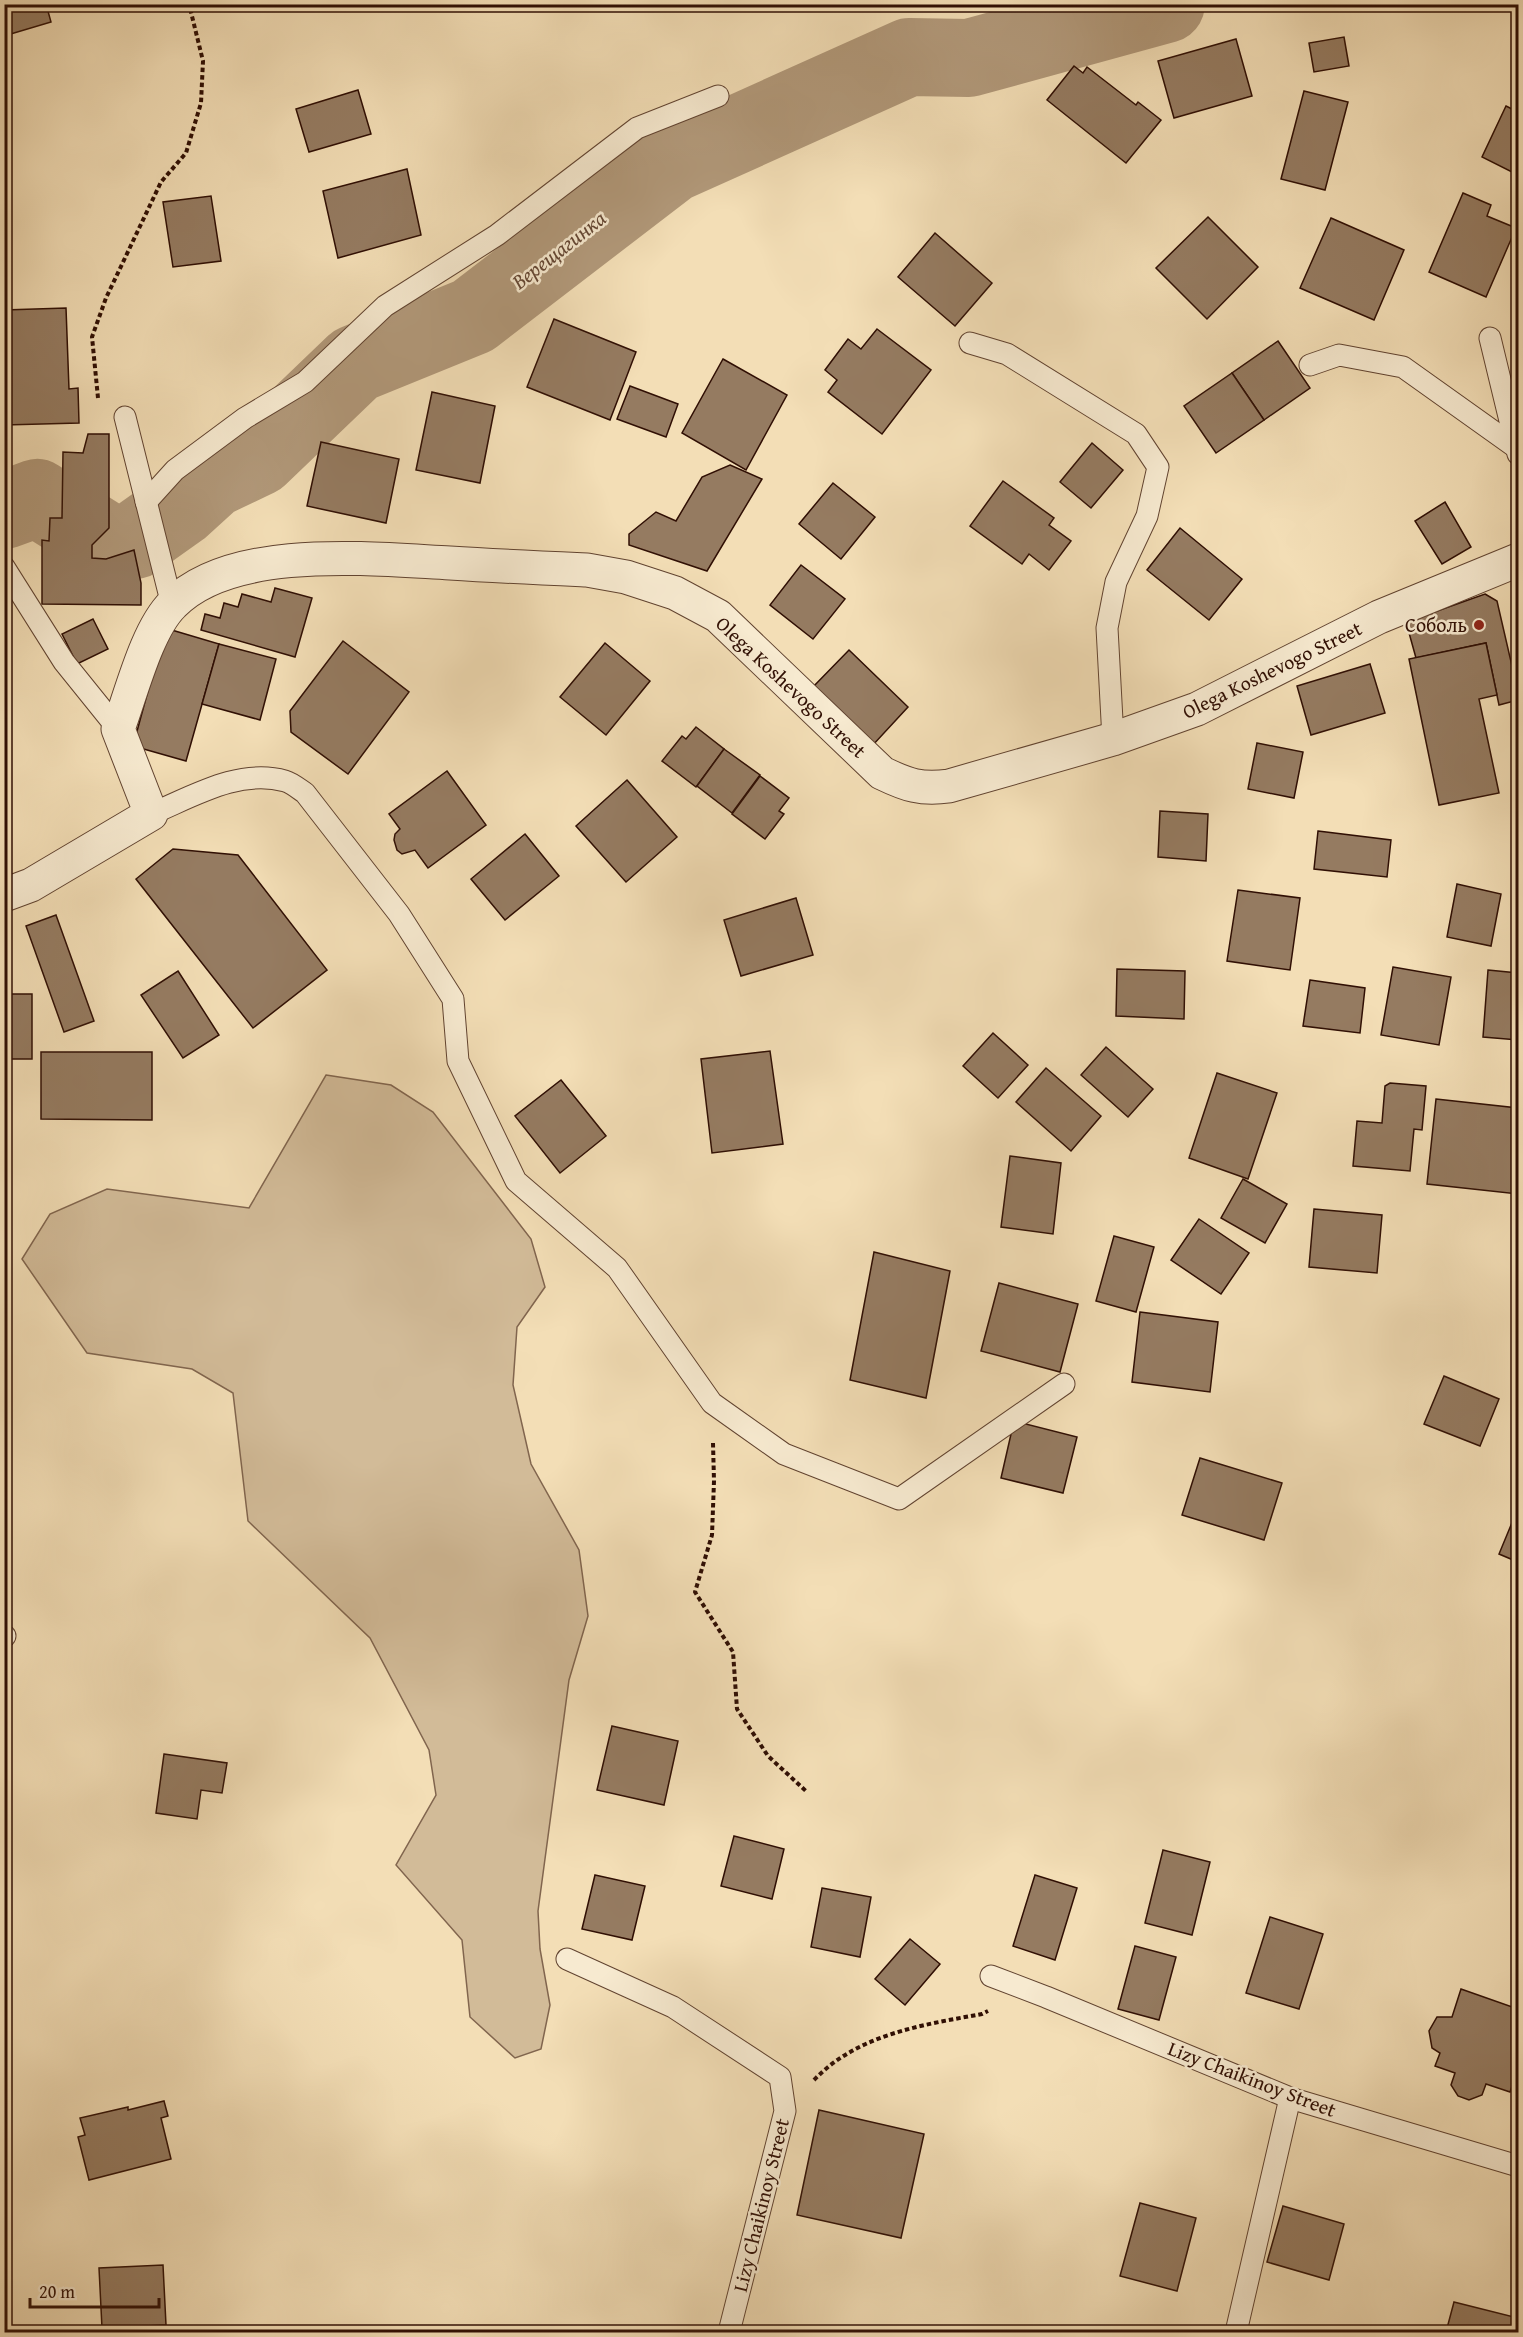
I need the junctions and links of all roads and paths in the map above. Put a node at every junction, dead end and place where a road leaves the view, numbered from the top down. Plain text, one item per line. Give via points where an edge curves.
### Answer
1 (189, 4) edge
2 (1516, 4) edge
3 (1518, 11) edge
4 (717, 96) dead end
5 (1490, 338) dead end
6 (970, 343) dead end
7 (1310, 365) dead end
8 (125, 417) joint
9 (1518, 449) edge
10 (1518, 455) edge
11 (146, 502) junction
12 (1518, 560) edge
13 (4, 567) edge
14 (172, 605) junction
15 (118, 729) junction
16 (1113, 739) junction
17 (151, 814) junction
18 (4, 895) edge
19 (1064, 1384) dead end
20 (711, 1403) junction
21 (807, 1792) dead end
22 (567, 1959) dead end
23 (991, 1976) dead end
24 (990, 2010) dead end
25 (1290, 2098) junction
26 (785, 2111) junction
27 (1518, 2166) edge
28 (729, 2332) edge
29 (1236, 2332) edge

1 - 8 path via 203,61 201,103 186,153 161,182 106,298 92,337 98,400
2 - 3 path
4 - 11 lane via 637,128 497,235 385,306 305,382 245,418 175,470
5 - 9 lane
6 - 16 lane via 1007,354 1136,434 1158,467 1147,516 1116,582 1107,628
7 - 9 lane via 1338,355 1403,367
8 - 11 lane
9 - 10 lane
11 - 14 lane
12 - 16 street, Olega Koshevogo Street via 1379,617 1197,709
13 - 15 lane via 64,662
14 - 15 street, Olega Koshevogo Street via 154,632
14 - 16 street, Olega Koshevogo Street via 196,586 262,564 345,558 587,570 626,577 675,593 717,616 882,772 908,785 930,789 949,786
15 - 17 street
17 - 18 street via 31,885
17 - 20 lane via 226,783 254,776 286,781 305,793 399,914 453,999 458,1061 516,1181 617,1268
19 - 20 lane via 899,1499 784,1454
20 - 21 path via 712,1535 695,1592 733,1652 737,1709 768,1756
22 - 26 lane, Lizy Chaikinoy Street via 674,2007 780,2077
23 - 25 lane, Lizy Chaikinoy Street
24 - 26 path via 910,2027 865,2043 825,2069
25 - 27 lane, Lizy Chaikinoy Street
25 - 29 lane
26 - 28 lane, Lizy Chaikinoy Street

